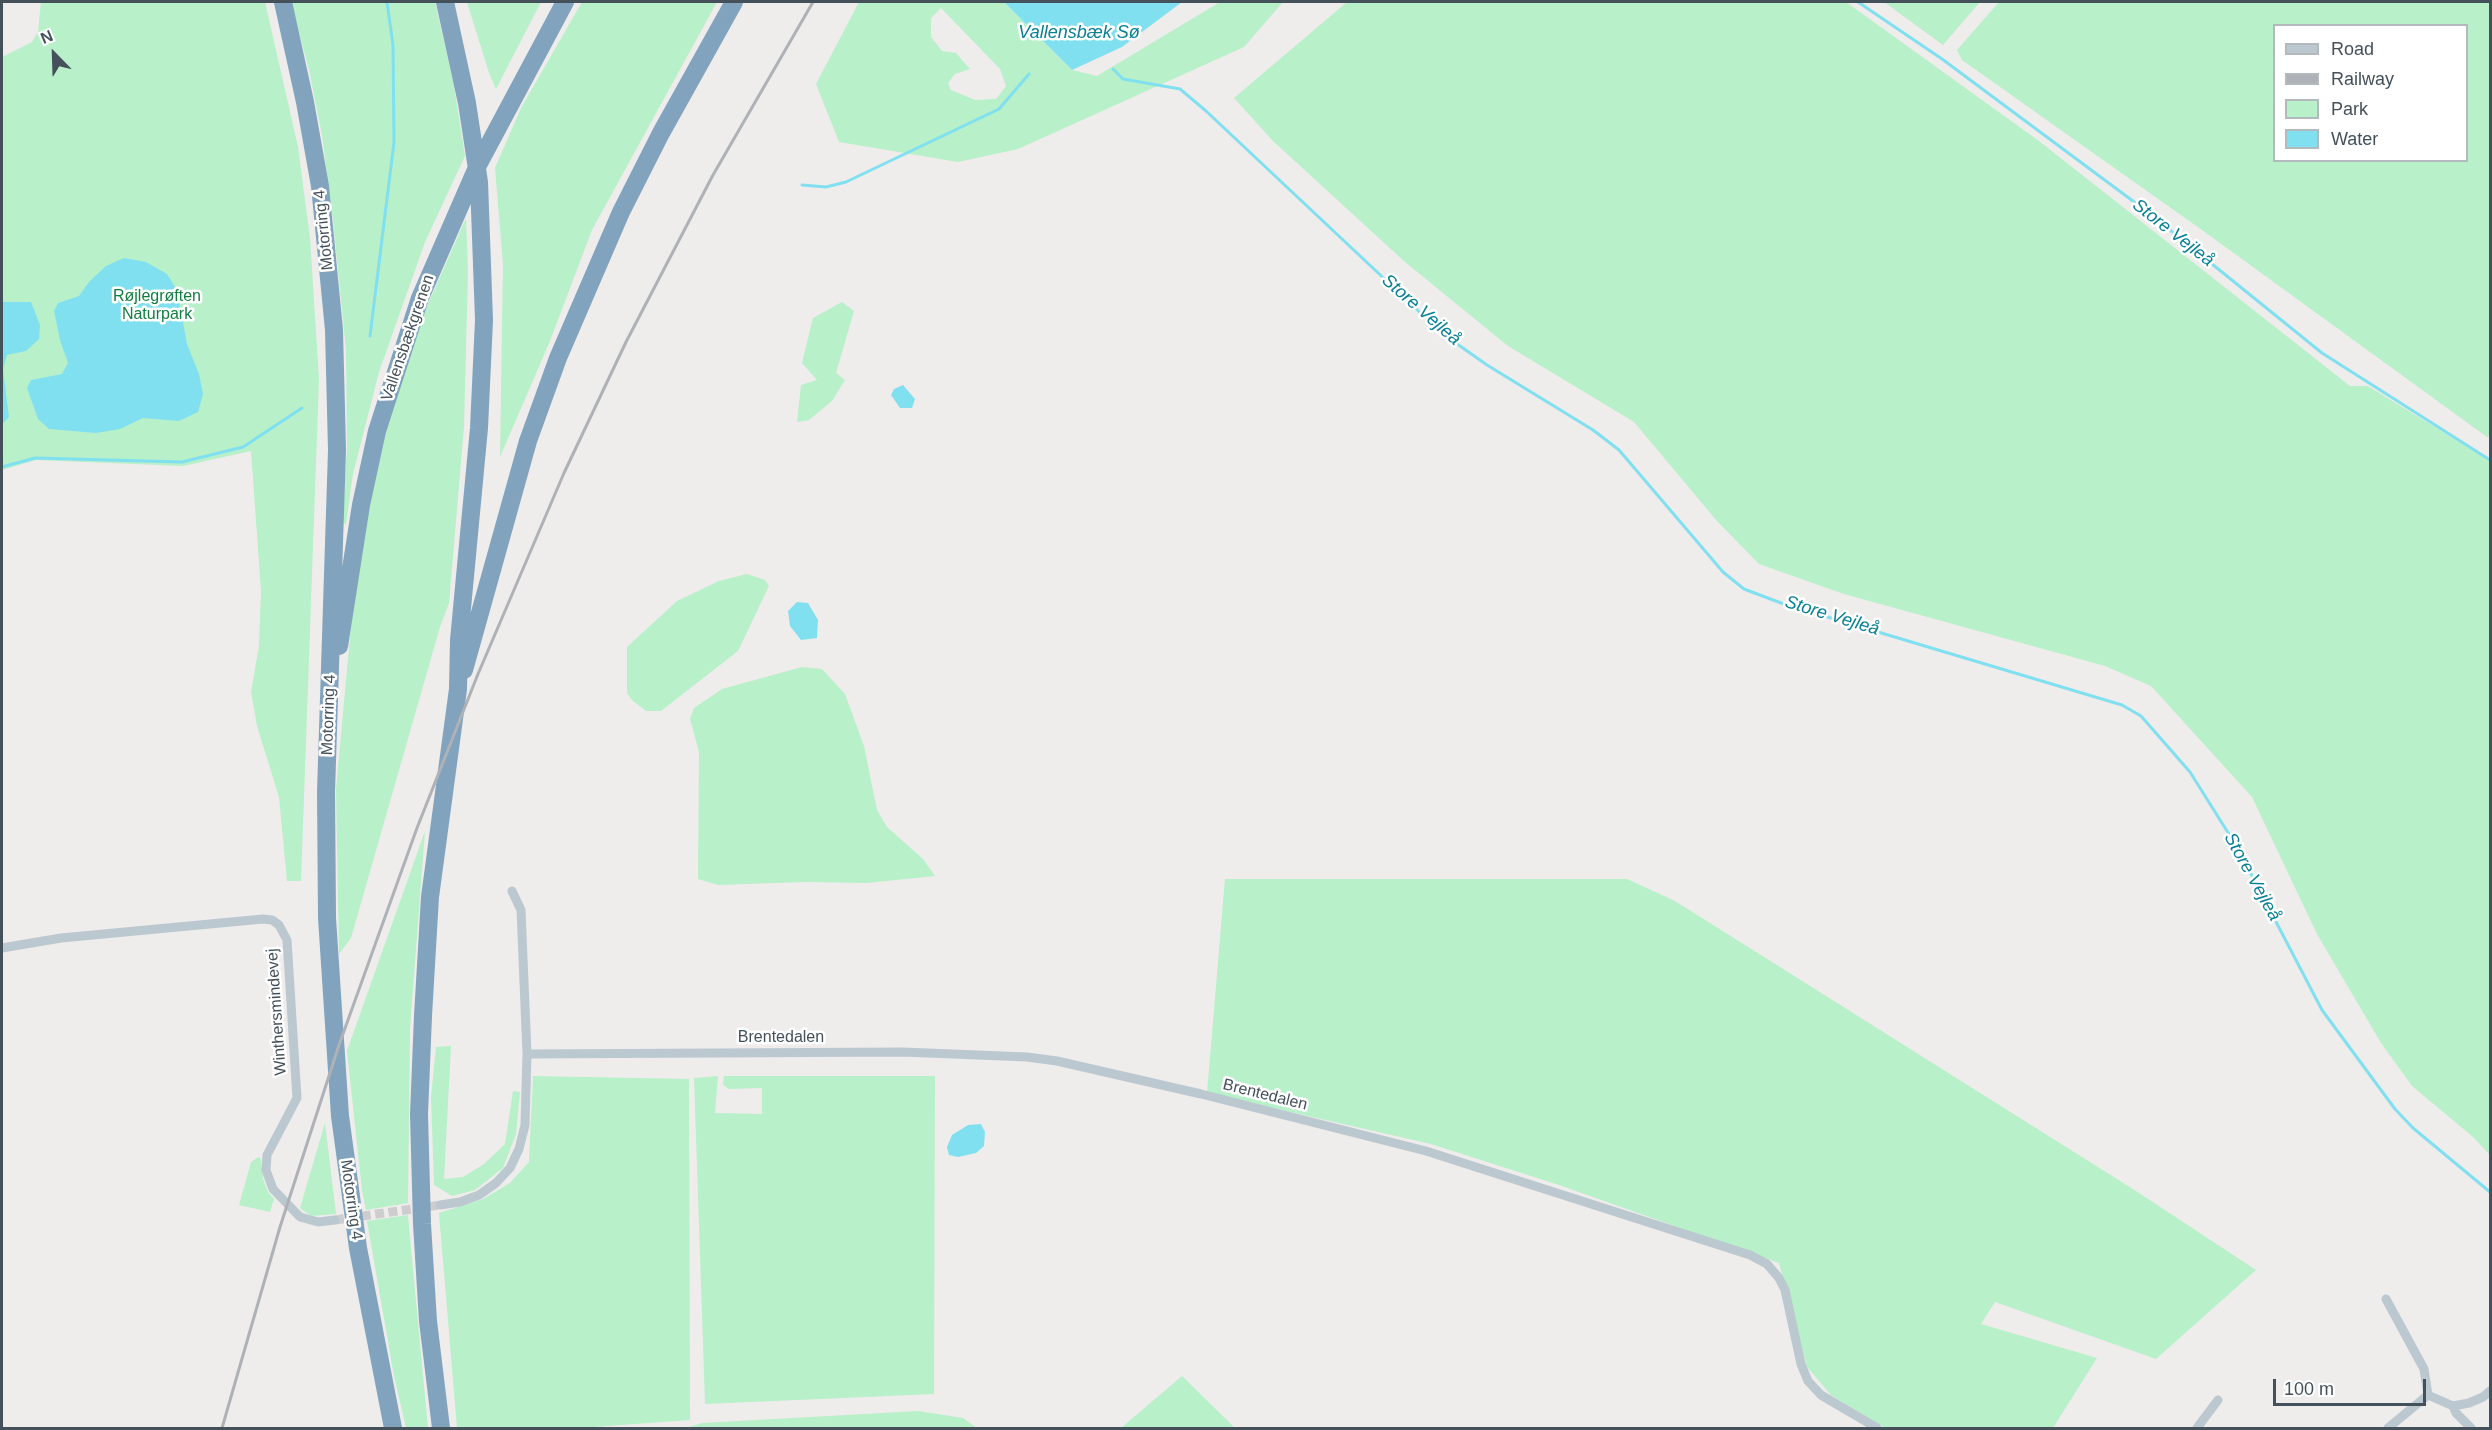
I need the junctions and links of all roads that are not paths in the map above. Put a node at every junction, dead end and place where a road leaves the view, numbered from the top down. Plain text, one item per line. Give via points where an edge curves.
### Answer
1 (283, 2) edge
2 (445, 2) edge
3 (565, 2) edge
4 (734, 2) edge
5 (458, 689) junction
6 (330, 701) junction
7 (512, 891) dead end
8 (2, 948) edge
9 (527, 1054) junction
10 (440, 1204) tunnel mouth
11 (335, 1220) tunnel mouth
12 (2386, 1299) dead end
13 (2490, 1391) edge
14 (2428, 1395) junction
15 (2218, 1400) dead end
16 (2453, 1406) junction
17 (393, 1428) edge
18 (441, 1428) edge
19 (1877, 1428) edge
20 (2197, 1428) edge
21 (2388, 1428) edge
22 (2471, 1428) edge

1 - 6 highway, Motorring 4 via 320,186 334,330 337,450
2 - 5 highway via 479,182 484,320
3 - 6 highway, Vallensbækgrenen via 452,222 397,363 361,505
4 - 5 highway via 621,212 558,358 528,441
5 - 18 highway via 430,897 419,1114 427,1311
6 - 17 highway, Motorring 4 via 327,918 340,1116 358,1248
7 - 9 street via 521,910
8 - 11 street, Winthersmindevej via 61,938 263,919 279,925 287,940 297,1098 267,1155 266,1170 273,1189 300,1217 318,1222
9 - 10 street via 525,1125 510,1168 479,1195
9 - 19 street, Brentedalen via 903,1052 1057,1060 1426,1151 1750,1255 1767,1264 1785,1290 1808,1381 1821,1395
12 - 14 street via 2424,1369
13 - 16 street
14 - 16 street
14 - 21 street
15 - 20 street
16 - 22 street

